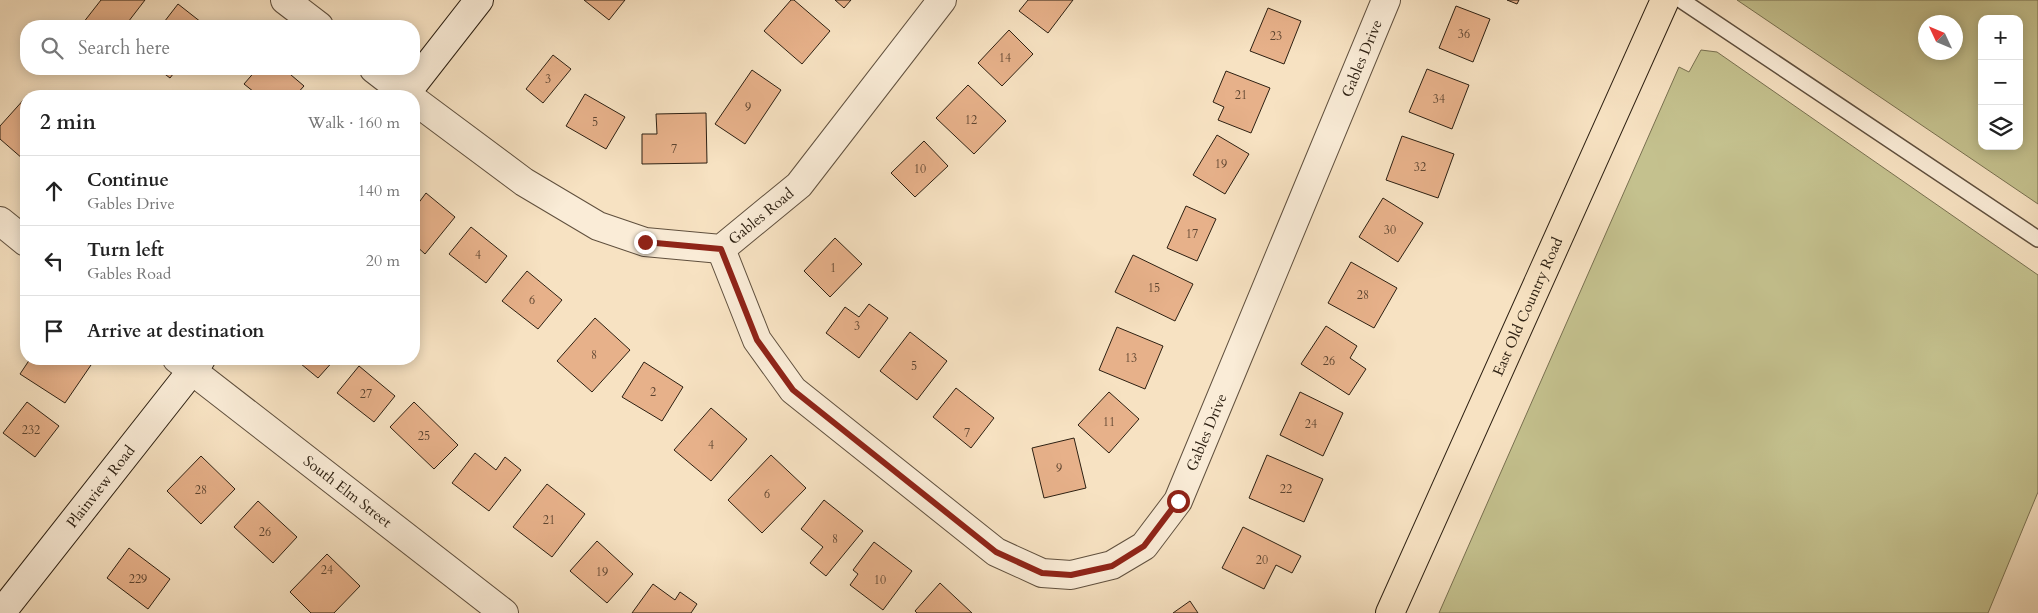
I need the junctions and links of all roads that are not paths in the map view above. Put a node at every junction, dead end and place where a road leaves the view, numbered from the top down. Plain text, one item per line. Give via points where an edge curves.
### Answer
1 (285, 0) edge
2 (480, 0) edge
3 (942, 0) edge
4 (1386, 0) edge
5 (1665, 0) edge
6 (1681, 0) edge
7 (311, 20) edge
8 (381, 75) edge
9 (400, 90) edge
10 (413, 90) edge
11 (420, 106) edge
12 (0, 221) edge
13 (20, 237) edge
14 (2038, 239) edge
15 (721, 249) junction
16 (188, 365) edge
17 (194, 365) edge
18 (1, 613) edge
19 (504, 613) edge
20 (1390, 613) edge

1 - 7 street
2 - 10 street
3 - 15 street, Gables Road via 799,185
4 - 15 street, Gables Drive via 1178,501 1144,546 1112,566 1071,575 1042,573 996,552 793,390 757,340
5 - 20 main road, East Old Country Road
6 - 14 lane
8 - 9 street, Gables Road
11 - 15 street, Gables Road via 524,182 598,226 645,242
12 - 13 street
16 - 18 street, Plainview Road
17 - 19 street, South Elm Street

